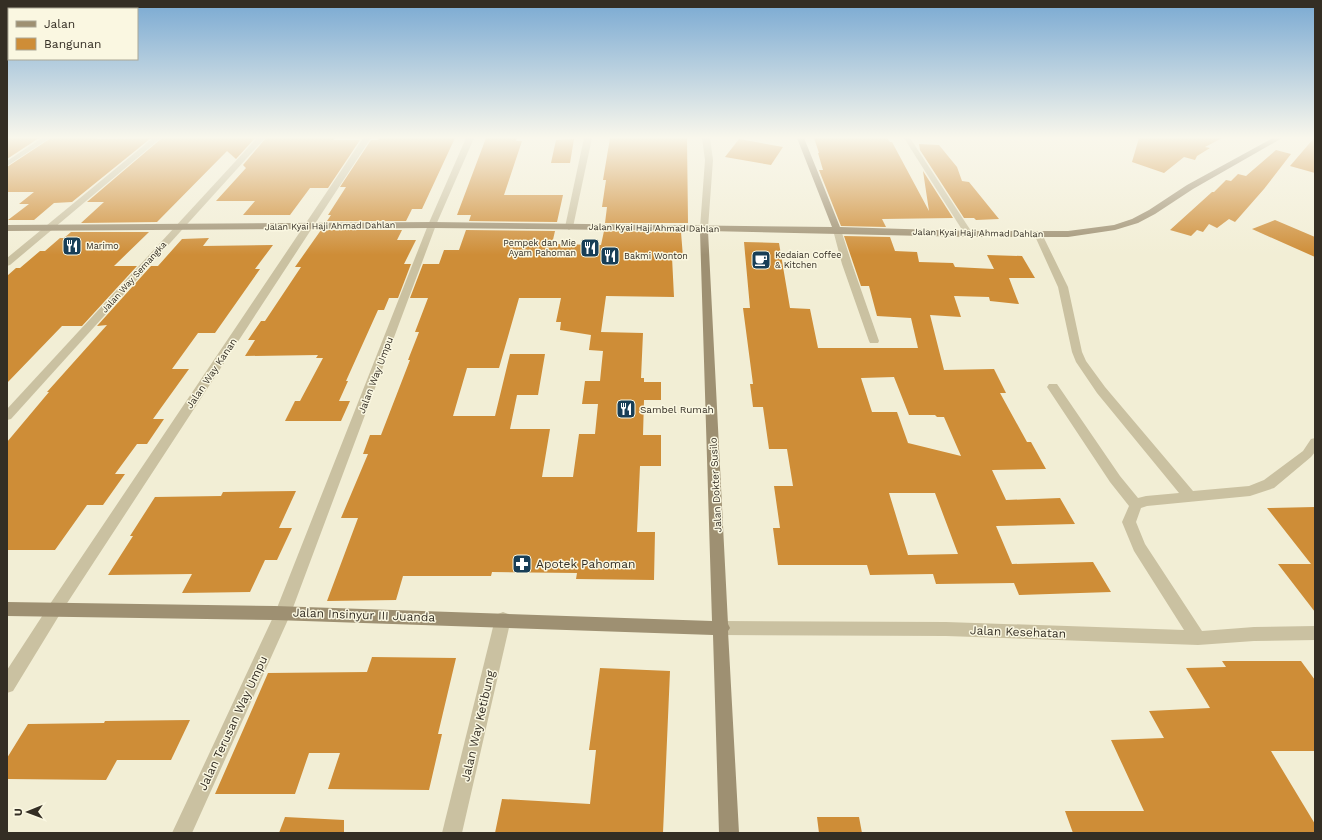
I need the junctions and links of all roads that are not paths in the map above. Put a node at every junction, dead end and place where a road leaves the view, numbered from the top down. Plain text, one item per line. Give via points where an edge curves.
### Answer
1 (110, 177) edge
2 (225, 177) edge
3 (341, 177) edge
4 (453, 177) edge
5 (580, 177) edge
6 (708, 177) edge
7 (816, 177) edge
8 (933, 177) edge
9 (1208, 177) edge
10 (432, 225) junction
11 (179, 227) junction
12 (308, 227) junction
13 (569, 227) junction
14 (7, 228) edge
15 (48, 228) junction
16 (704, 228) junction
17 (837, 230) junction
18 (969, 234) junction
19 (1038, 234) junction
20 (7, 263) edge
21 (874, 341) dead end
22 (1053, 387) dead end
23 (7, 416) edge
24 (1315, 442) edge
25 (1189, 496) junction
26 (1136, 505) junction
27 (7, 609) edge
28 (55, 609) junction
29 (284, 613) junction
30 (503, 619) junction
31 (722, 628) junction
32 (1315, 633) edge
33 (1198, 638) junction
34 (7, 684) edge
35 (182, 833) edge
36 (452, 833) edge
37 (730, 833) edge

1 - 15 street
2 - 11 street, Jalan Way Semangka
3 - 12 street, Jalan Way Kanan
4 - 10 street, Jalan Way Umpu
5 - 13 street
6 - 16 street, Jalan Dokter Susilo
7 - 17 main road
8 - 18 street
9 - 19 main road, Jalan Kyai Haji Ahmad Dahlan via 1134,221 1091,231
10 - 12 main road, Jalan Kyai Haji Ahmad Dahlan
10 - 13 main road, Jalan Kyai Haji Ahmad Dahlan
10 - 29 street, Jalan Way Umpu
11 - 12 main road, Jalan Kyai Haji Ahmad Dahlan
11 - 15 main road, Jalan Kyai Haji Ahmad Dahlan
11 - 23 street, Jalan Way Semangka
12 - 28 street, Jalan Way Kanan
13 - 16 main road, Jalan Kyai Haji Ahmad Dahlan
14 - 15 main road, Jalan Kyai Haji Ahmad Dahlan
15 - 20 street
16 - 17 main road, Jalan Kyai Haji Ahmad Dahlan
16 - 31 main road, Jalan Dokter Susilo
17 - 18 main road, Jalan Kyai Haji Ahmad Dahlan
17 - 21 street
18 - 19 main road, Jalan Kyai Haji Ahmad Dahlan
19 - 25 street via 1063,287 1081,362
22 - 26 street via 1115,479
24 - 25 street via 1307,454 1269,484 1250,491
25 - 26 street via 1146,501
26 - 33 street via 1129,522 1139,547
27 - 28 main road, Jalan Insinyur III Juanda
28 - 29 main road, Jalan Insinyur III Juanda
28 - 34 street, Jalan Way Kanan
29 - 30 main road, Jalan Insinyur III Juanda
29 - 35 street, Jalan Terusan Way Umpu
30 - 31 main road, Jalan Insinyur III Juanda
30 - 36 street, Jalan Way Ketibung
31 - 33 street, Jalan Kesehatan via 946,630
31 - 37 main road, Jalan Dokter Susilo
32 - 33 street, Jalan Kesehatan

